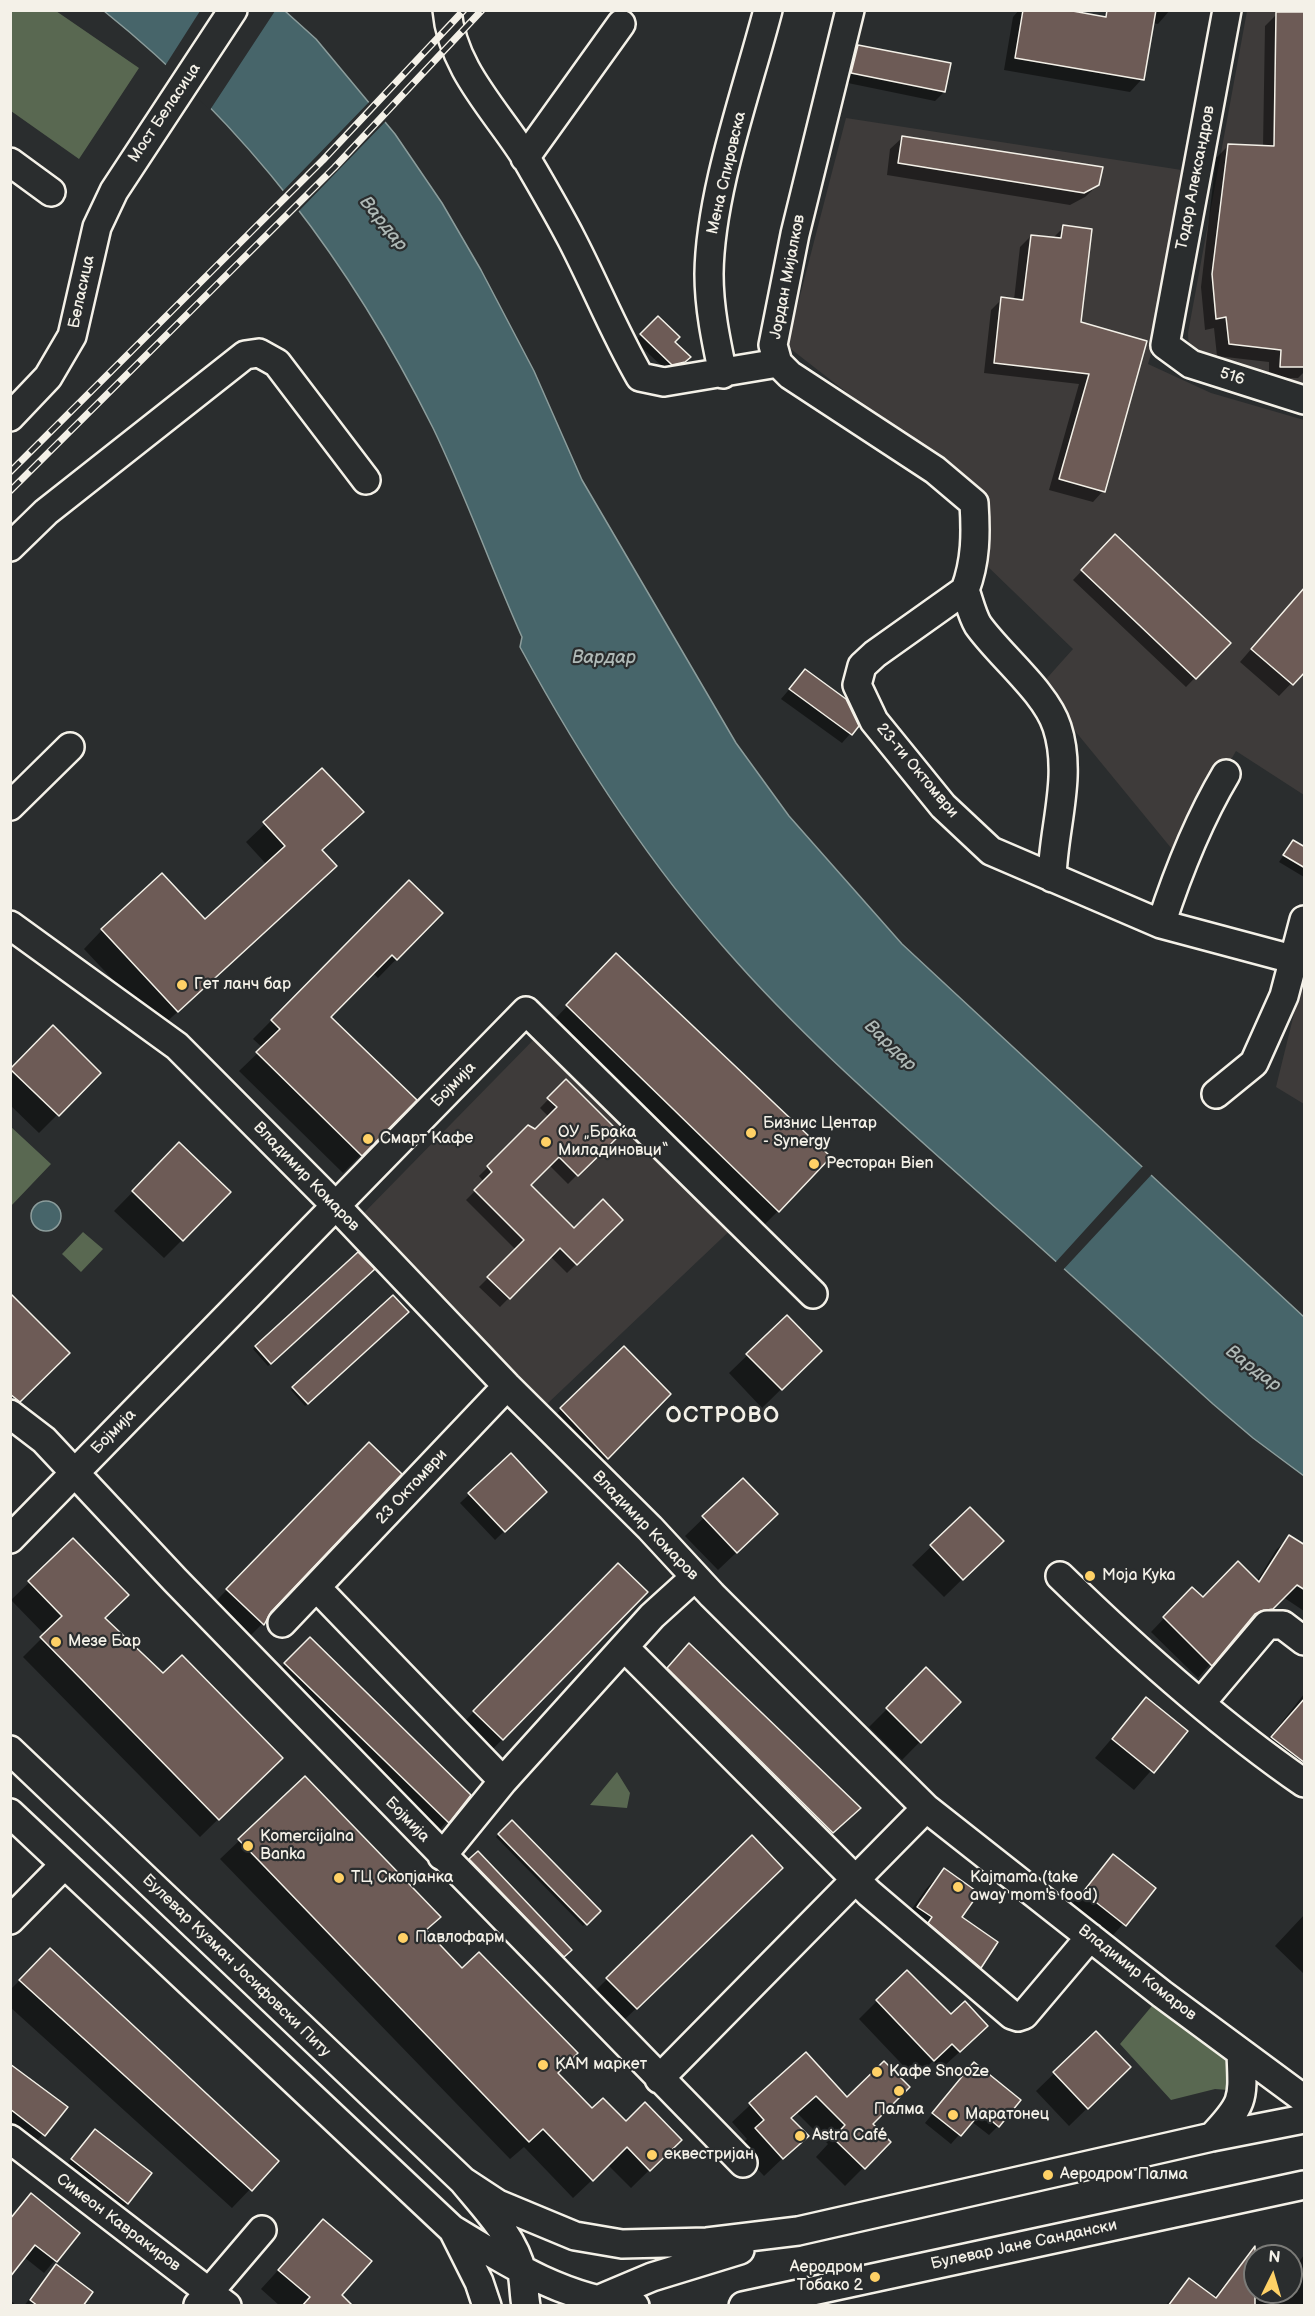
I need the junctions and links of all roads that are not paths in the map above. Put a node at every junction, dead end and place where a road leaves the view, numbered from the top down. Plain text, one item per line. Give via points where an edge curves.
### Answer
1 (233, 10) edge
2 (447, 10) edge
3 (768, 10) edge
4 (850, 10) edge
5 (1227, 10) edge
6 (621, 24) dead end
7 (525, 158) junction
8 (10, 162) edge
9 (51, 192) dead end
10 (100, 218) joint
11 (1165, 345) joint
12 (778, 363) junction
13 (723, 374) junction
14 (1305, 400) edge
15 (10, 417) edge
16 (366, 480) dead end
17 (10, 547) edge
18 (965, 590) junction
19 (70, 747) dead end
20 (1226, 774) dead end
21 (10, 806) edge
22 (1052, 878) junction
23 (1305, 920) edge
24 (1161, 924) junction
25 (10, 925) edge
26 (1292, 959) junction
27 (1216, 1094) dead end
28 (337, 1207) junction
29 (813, 1294) dead end
30 (507, 1386) junction
31 (10, 1414) edge
32 (74, 1473) junction
33 (10, 1539) edge
34 (1060, 1576) dead end
35 (694, 1577) junction
36 (317, 1588) junction
37 (282, 1623) dead end
38 (1305, 1641) edge
39 (625, 1648) junction
40 (1201, 1703) junction
41 (10, 1750) edge
42 (503, 1781) junction
43 (1305, 1784) edge
44 (926, 1808) junction
45 (10, 1813) edge
46 (442, 1856) junction
47 (64, 1864) junction
48 (857, 1880) junction
49 (10, 1920) edge
50 (1090, 1937) junction
51 (1241, 2053) junction
52 (659, 2079) junction
53 (1305, 2099) edge
54 (1305, 2119) edge
55 (1212, 2137) junction
56 (10, 2139) edge
57 (744, 2163) dead end
58 (463, 2181) junction
59 (1305, 2185) edge
60 (452, 2229) junction
61 (262, 2230) dead end
62 (798, 2230) junction
63 (522, 2271) junction
64 (211, 2301) edge
65 (592, 2303) edge
66 (487, 2306) edge
67 (526, 2306) edge
68 (635, 2306) edge
69 (743, 2306) edge

1 - 10 street, Мост Беласица via 123,176
2 - 7 street via 459,61
3 - 13 street, Мена Спировска via 714,219 709,275 713,329
4 - 12 street, Јордан Мијалков via 795,234 773,345
5 - 11 street, Тодор Александров
6 - 7 street
7 - 13 street via 571,238 640,377 664,382
8 - 9 street
10 - 15 street, Беласица via 72,336 48,377
11 - 14 street, 516 via 1191,364
12 - 13 street
12 - 18 street, Јордан Мијалков via 790,375 935,470 974,503 975,552
16 - 17 street via 277,363 259,353 245,355 32,524
18 - 22 street via 977,623 1033,688 1056,724 1061,745 1062,804
18 - 22 street, 23-ти Октомври via 875,654 862,666 857,685 874,721 943,806 991,851
19 - 21 street
20 - 24 street via 1177,874
22 - 24 street, 23-ти Октомври
23 - 26 street
24 - 26 street, 23-ти Октомври
25 - 28 street, Владимир Комаров via 177,1046
26 - 27 street via 1284,996 1254,1063
28 - 29 street, Бојмија via 526,1011
28 - 30 street, Владимир Комаров
28 - 32 street, Бојмија
30 - 35 street, Владимир Комаров
30 - 36 street, 23 Октомври
31 - 32 street, Бојмија via 44,1440
32 - 33 street
32 - 46 street, Бојмија
34 - 40 street
35 - 39 street
35 - 44 street, Владимир Комаров
36 - 37 street, 23 Октомври
36 - 42 street
38 - 40 street via 1283,1625 1266,1625
39 - 42 street
39 - 48 street
40 - 43 street via 1255,1750
41 - 58 street, Булевар Кузман Јосифовски Питу
42 - 46 street
44 - 48 street
44 - 50 street, Владимир Комаров
45 - 47 street
46 - 52 street, Бојмија
47 - 49 street
47 - 60 street
48 - 50 street via 973,1983 1018,2017 1024,2015
48 - 52 street
50 - 51 street, Владимир Комаров
51 - 53 street, Владимир Комаров
51 - 55 street via 1243,2092 1236,2112
52 - 57 street, Бојмија
54 - 55 street
55 - 62 street
56 - 64 street, Симеон Кавракиров
58 - 62 street, Булевар Кузман Јосифовски Питу via 498,2204 563,2231 622,2244 666,2244
58 - 63 street, Булевар Кузман Јосифовски Питу via 499,2226
59 - 69 street, Булевар Јане Сандански
60 - 63 street
60 - 66 street
61 - 64 street
62 - 65 street via 652,2277
63 - 65 street
63 - 67 street, Булевар Кузман Јосифовски Питу
65 - 68 street

